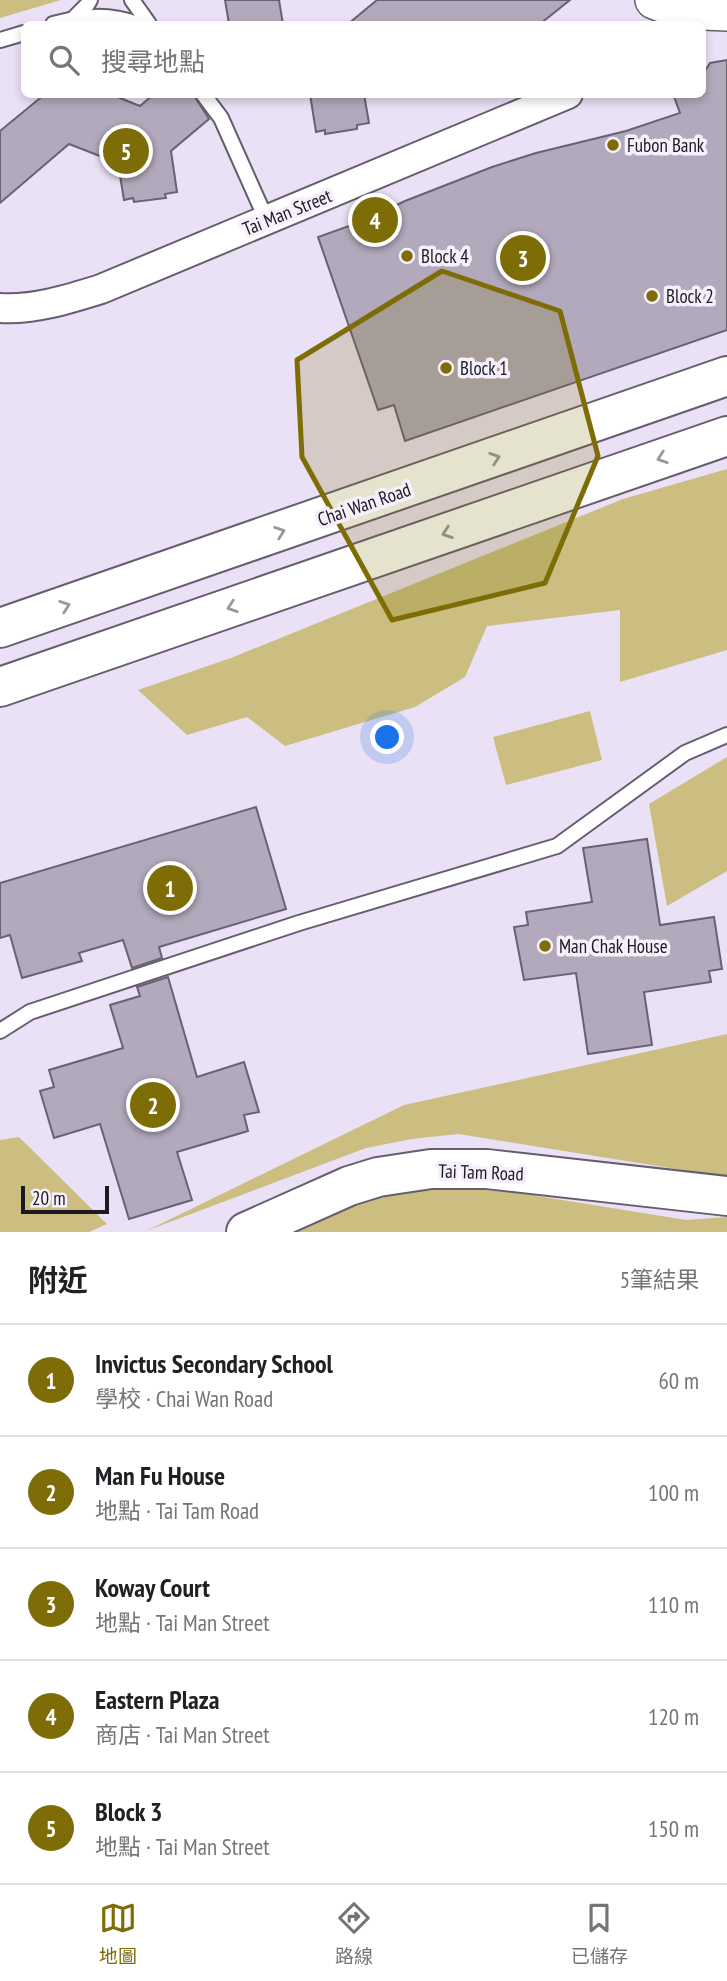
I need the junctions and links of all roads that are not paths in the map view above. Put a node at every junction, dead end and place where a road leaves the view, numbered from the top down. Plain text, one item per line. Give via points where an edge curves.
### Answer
1 (90, 0) edge
2 (132, 0) edge
3 (654, 0) edge
4 (702, 16) edge
5 (73, 19) junction
6 (65, 21) edge
7 (130, 21) edge
8 (147, 21) edge
9 (21, 34) edge
10 (0, 40) edge
11 (206, 98) edge
12 (559, 98) edge
13 (267, 221) junction
14 (0, 309) edge
15 (727, 376) edge
16 (727, 436) edge
17 (0, 628) edge
18 (0, 687) edge
19 (727, 735) edge
20 (0, 1031) edge
21 (727, 1196) edge
22 (246, 1232) edge

1 - 5 lane
2 - 8 lane
3 - 4 street
5 - 6 lane
5 - 7 lane via 98,16
9 - 10 lane
11 - 13 lane via 221,118
12 - 13 street, Tai Man Street
13 - 14 street, Tai Man Street via 71,299
17 -> 15 main road, Chai Wan Road
16 -> 18 main road
19 - 20 lane via 685,753 556,846 299,923 30,1012
21 - 22 main road, Tai Tam Road via 487,1168 431,1169 349,1186

